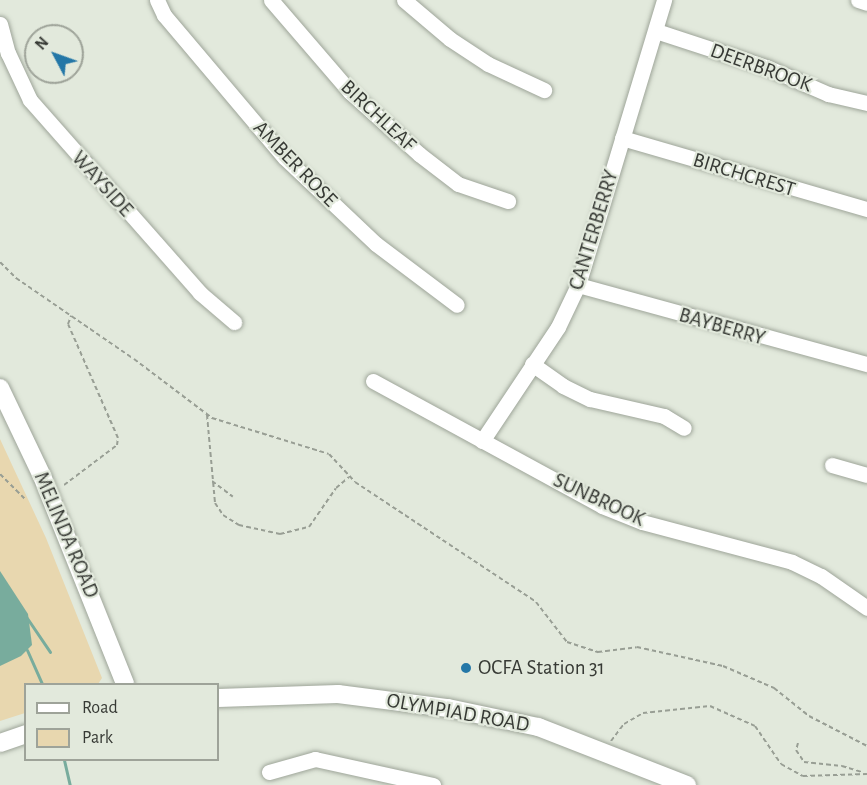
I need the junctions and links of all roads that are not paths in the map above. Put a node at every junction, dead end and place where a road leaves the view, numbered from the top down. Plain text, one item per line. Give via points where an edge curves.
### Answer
1 (157, 0) edge
2 (271, 0) edge
3 (404, 0) edge
4 (664, 0) edge
5 (858, 0) edge
6 (867, 3) edge
7 (0, 24) edge
8 (656, 31) junction
9 (543, 90) dead end
10 (867, 103) edge
11 (622, 138) junction
12 (507, 201) dead end
13 (867, 209) edge
14 (578, 285) junction
15 (457, 305) dead end
16 (234, 322) dead end
17 (532, 364) junction
18 (867, 364) edge
19 (373, 381) dead end
20 (0, 388) edge
21 (684, 428) dead end
22 (482, 441) junction
23 (832, 465) dead end
24 (867, 475) edge
25 (867, 608) edge
26 (125, 683) edge
27 (219, 698) edge
28 (24, 735) edge
29 (0, 743) edge
30 (269, 772) dead end
31 (433, 785) edge
32 (687, 785) edge

1 - 15 street, AMBER ROSE via 164,15 285,158 376,244
2 - 12 street, BIRCHLEAF via 350,92 418,154 458,184
3 - 9 street via 479,58
4 - 8 street, CANTERBERRY
5 - 6 street
7 - 16 street, WAYSIDE via 8,53 30,100 200,293
8 - 10 street, DEERBROOK via 766,68 828,94
8 - 11 street, CANTERBERRY
11 - 13 street, BIRCHCREST
11 - 14 street, CANTERBERRY
14 - 17 street, CANTERBERRY via 558,327
14 - 18 street, BAYBERRY
17 - 21 street via 590,399 664,416
17 - 22 street, CANTERBERRY
19 - 22 street, SUNBROOK
20 - 26 main road, MELINDA ROAD via 42,476
22 - 25 street, SUNBROOK via 624,516 806,568
23 - 24 street
27 - 32 main road, OLYMPIAD ROAD via 338,694 437,707 538,727
28 - 29 main road
30 - 31 street via 315,759

